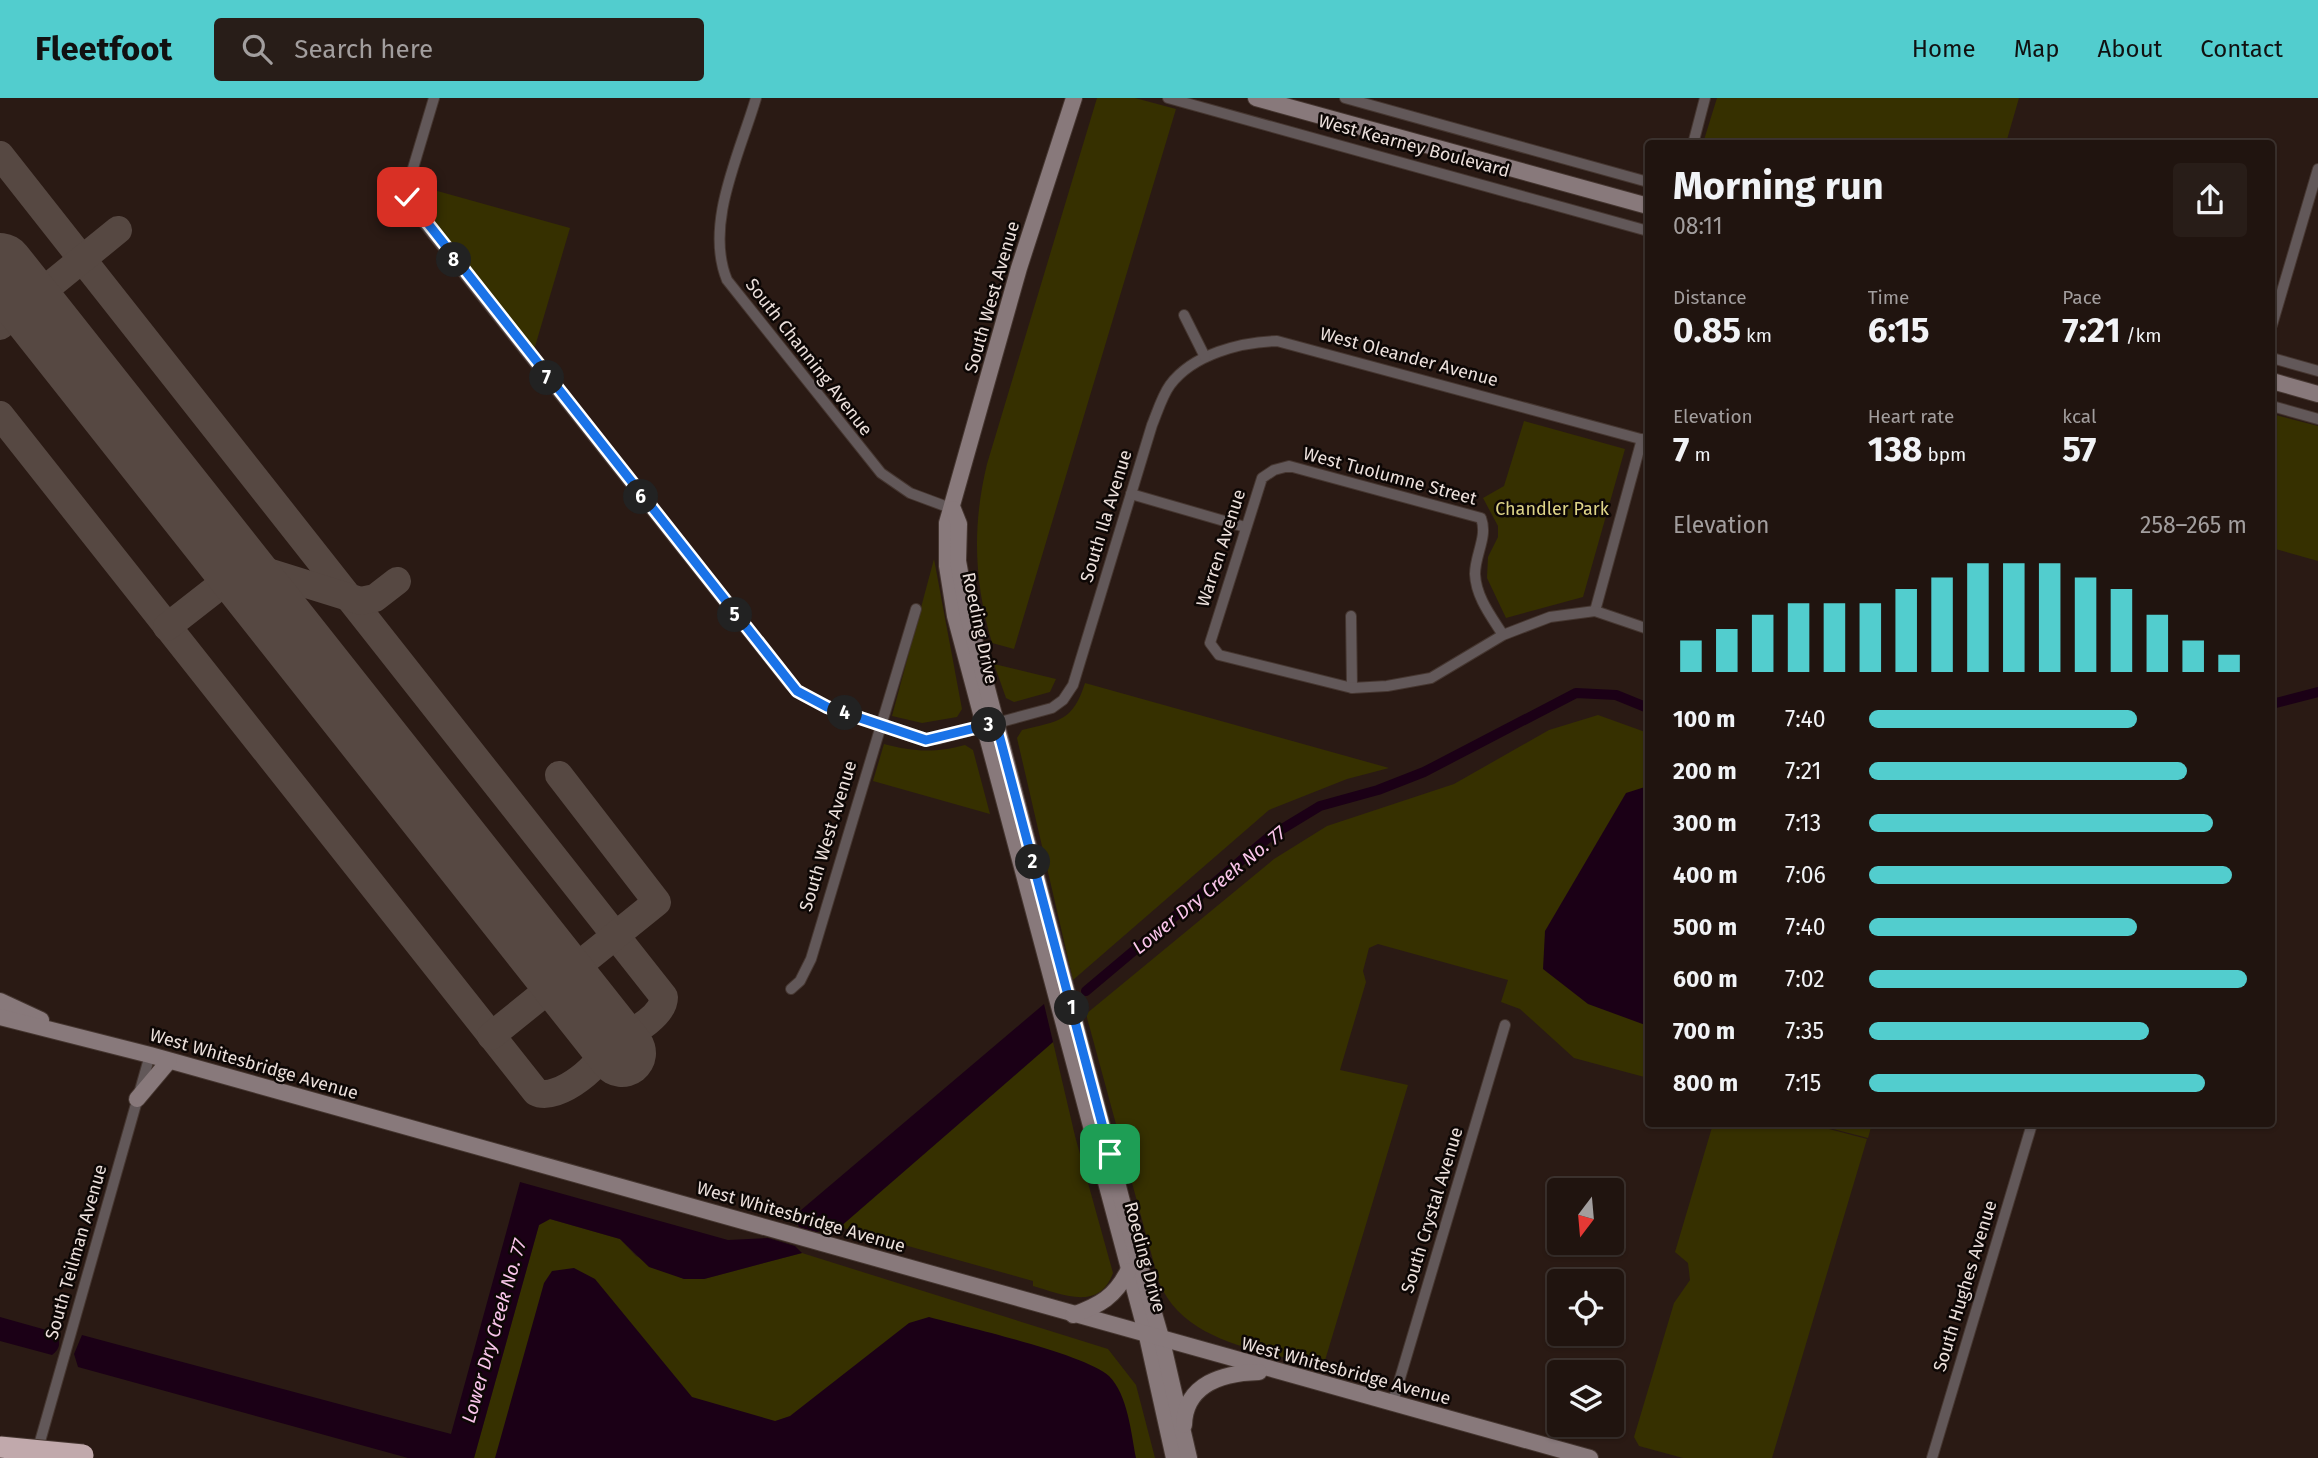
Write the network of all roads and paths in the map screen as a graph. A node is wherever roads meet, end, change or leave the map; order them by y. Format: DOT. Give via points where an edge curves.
graph roads {
  1 [pos="434,98"];
  2 [pos="756,98"];
  3 [pos="1074,98"];
  4 [pos="1168,98"];
  5 [pos="1256,98"];
  6 [pos="1345,98"];
  7 [pos="1705,98"];
  8 [pos="1694,140"];
  9 [pos="2318,169"];
  10 [pos="1645,181"];
  11 [pos="1645,205"];
  12 [pos="1645,230"];
  13 [pos="1184,315"];
  14 [pos="2275,315"];
  15 [pos="1205,357"];
  16 [pos="2275,359"];
  17 [pos="2318,371"];
  18 [pos="2275,382"];
  19 [pos="2318,394"];
  20 [pos="2275,407"];
  21 [pos="2318,419"];
  22 [pos="1645,440"];
  23 [pos="1289,467"];
  24 [pos="1131,494"];
  25 [pos="953,509"];
  26 [pos="1245,527"];
  27 [pos="916,609"];
  28 [pos="1595,611"];
  29 [pos="1351,616"];
  30 [pos="1645,628"];
  31 [pos="1503,635"];
  32 [pos="1352,688"];
  33 [pos="990,724"];
  34 [pos="882,725"];
  35 [pos="791,989"];
  36 [pos="0,1001"];
  37 [pos="0,1017"];
  38 [pos="1505,1026"];
  39 [pos="66,1032"];
  40 [pos="150,1055"];
  41 [pos="169,1061"];
  42 [pos="137,1098"];
  43 [pos="2031,1127"];
  44 [pos="1128,1271"];
  45 [pos="1073,1315"];
  46 [pos="1155,1338"];
  47 [pos="1273,1371"];
  48 [pos="1392,1405"];
  49 [pos="1184,1441"];
  50 [pos="0,1447"];
  51 [pos="83,1455"];
  52 [pos="36,1458"];
  53 [pos="1174,1458"];
  54 [pos="1189,1458"];
  55 [pos="1590,1458"];
  56 [pos="1932,1458"];
  1 -- 34 [label="street" via="407,197 790,685 816,703"];
  2 -- 25 [label="street, South Channing Avenue" via="719,219 717,249 727,279 881,473 910,493"];
  3 -- 25 [label="main road, South West Avenue" via="1019,268"];
  4 -- 12 [label="street, West Kearney Boulevard"];
  5 -- 11 [label="main road, West Kearney Boulevard"];
  6 -- 10 [label="street, West Kearney Boulevard"];
  7 -- 8 [label="street"];
  9 -- 14 [label="street"];
  13 -- 15 [label="street"];
  15 -- 22 [label="street, West Oleander Avenue" via="1254,342 1289,344"];
  15 -- 24 [label="street, South Ila Avenue" via="1170,385"];
  16 -- 17 [label="street"];
  18 -- 19 [label="main road"];
  20 -- 21 [label="street"];
  22 -- 28 [label="street"];
  23 -- 26 [label="street, Warren Avenue" via="1262,478"];
  23 -- 31 [label="street, West Tuolumne Street" via="1481,519 1485,528 1475,573 1478,589"];
  24 -- 26 [label="street"];
  24 -- 33 [label="street, South Ila Avenue" via="1073,685 1063,700 1033,714"];
  25 -- 33 [label="main road, Roeding Drive" via="961,587"];
  26 -- 32 [label="street, Warren Avenue" via="1210,643 1219,655"];
  27 -- 34 [label="street, South West Avenue"];
  28 -- 30 [label="street"];
  28 -- 31 [label="street" via="1550,618"];
  29 -- 32 [label="street"];
  31 -- 32 [label="street" via="1431,678"];
  33 -- 34 [label="street" via="926,740"];
  33 -- 44 [label="main road, Roeding Drive"];
  33 -- 46 [label="main road, Roeding Drive" via="1128,1224"];
  34 -- 35 [label="street, South West Avenue" via="811,959"];
  36 -- 39 [label="main road"];
  37 -- 39 [label="main road, West Whitesbridge Avenue"];
  38 -- 48 [label="street, South Crystal Avenue"];
  39 -- 40 [label="main road, West Whitesbridge Avenue"];
  40 -- 41 [label="main road, West Whitesbridge Avenue"];
  40 -- 42 [label="street, South Teilman Avenue"];
  41 -- 42 [label="main road"];
  41 -- 45 [label="main road, West Whitesbridge Avenue"];
  42 -- 52 [label="street, South Teilman Avenue"];
  43 -- 56 [label="street, South Hughes Avenue"];
  44 -- 45 [label="main road" via="1106,1301"];
  44 -- 46 [label="main road, Roeding Drive"];
  45 -- 46 [label="main road, West Whitesbridge Avenue"];
  46 -- 47 [label="main road, West Whitesbridge Avenue"];
  46 -- 49 [label="main road, Roeding Drive"];
  46 -- 53 [label="main road, Roeding Drive"];
  47 -- 48 [label="main road, West Whitesbridge Avenue"];
  47 -- 49 [label="main road" via="1230,1374 1196,1392 1185,1410"];
  48 -- 55 [label="main road, West Whitesbridge Avenue"];
  49 -- 54 [label="main road, Roeding Drive"];
  50 -- 51 [label="highway, bridge"];
}
